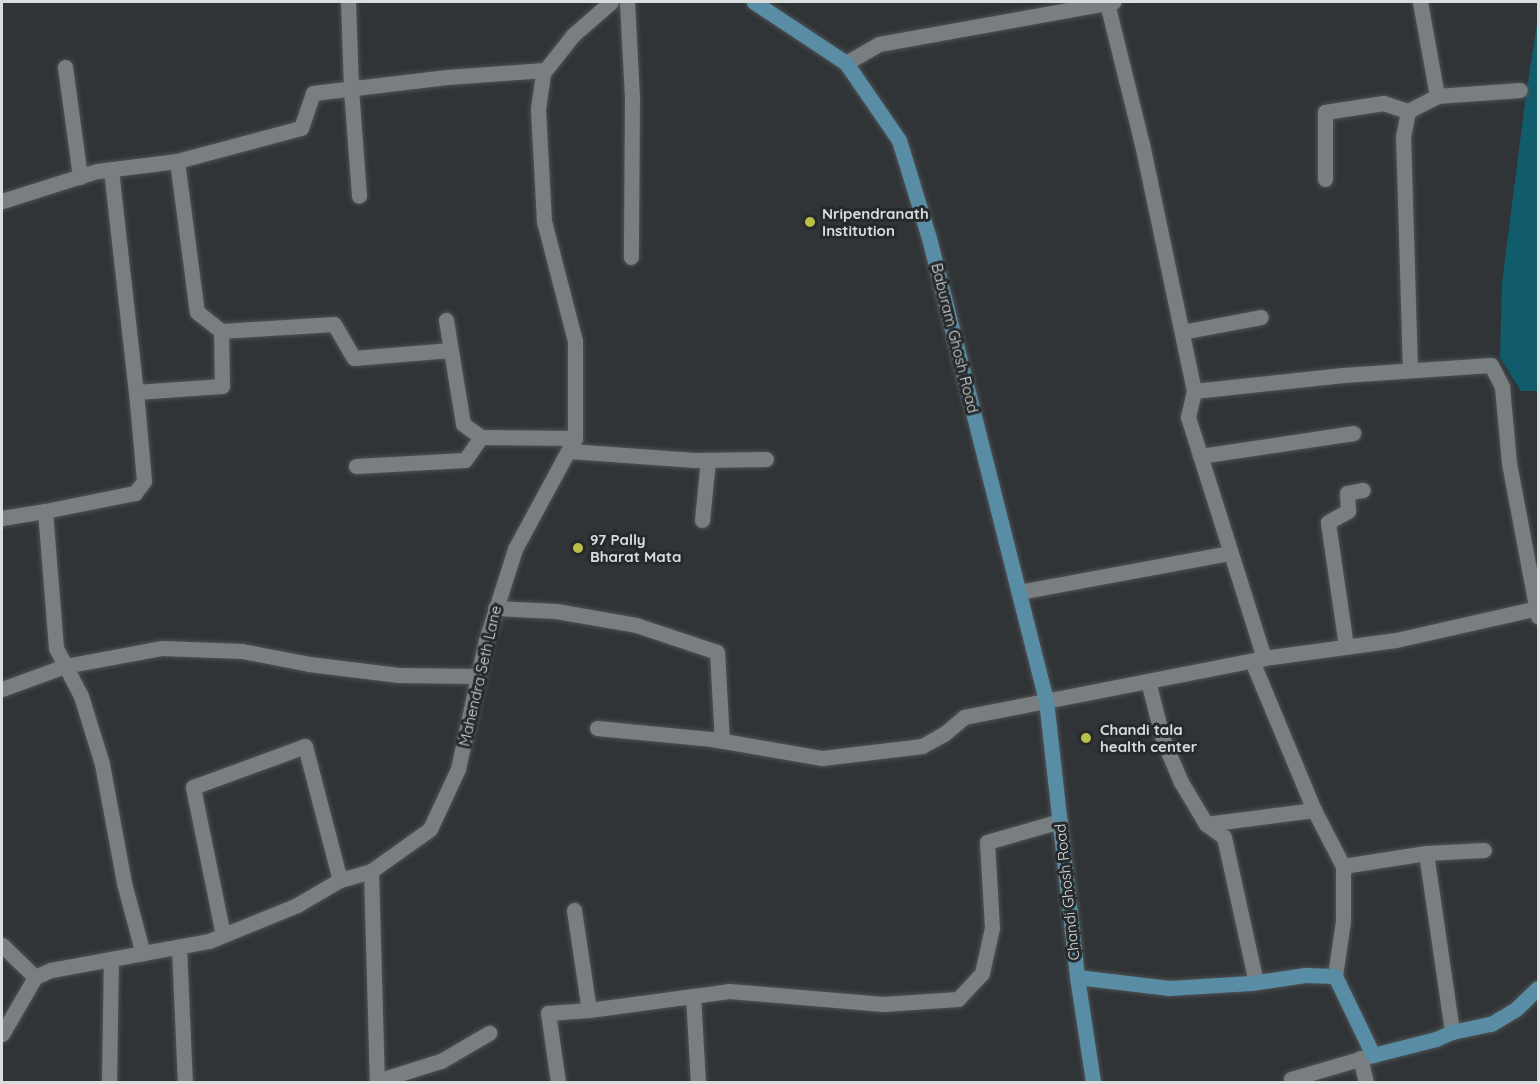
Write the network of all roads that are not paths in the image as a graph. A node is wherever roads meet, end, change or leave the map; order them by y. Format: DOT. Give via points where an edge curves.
graph roads {
  1 [pos="348,2"];
  2 [pos="611,2"];
  3 [pos="627,2"];
  4 [pos="754,2"];
  5 [pos="1104,2"];
  6 [pos="1420,2"];
  7 [pos="846,63"];
  8 [pos="65,67"];
  9 [pos="545,70"];
  10 [pos="351,89"];
  11 [pos="1520,90"];
  12 [pos="1437,96"];
  13 [pos="1408,111"];
  14 [pos="177,161"];
  15 [pos="111,170"];
  16 [pos="80,177"];
  17 [pos="1325,179"];
  18 [pos="359,196"];
  19 [pos="2,201"];
  20 [pos="631,257"];
  21 [pos="1261,317"];
  22 [pos="446,320"];
  23 [pos="221,330"];
  24 [pos="1182,332"];
  25 [pos="451,350"];
  26 [pos="1410,370"];
  27 [pos="1194,391"];
  28 [pos="136,392"];
  29 [pos="1353,433"];
  30 [pos="481,437"];
  31 [pos="572,444"];
  32 [pos="1200,456"];
  33 [pos="766,459"];
  34 [pos="708,460"];
  35 [pos="356,466"];
  36 [pos="1364,490"];
  37 [pos="45,511"];
  38 [pos="2,518"];
  39 [pos="702,520"];
  40 [pos="1229,553"];
  41 [pos="1019,592"];
  42 [pos="495,608"];
  43 [pos="1538,611"];
  44 [pos="1346,646"];
  45 [pos="1258,660"];
  46 [pos="65,666"];
  47 [pos="477,676"];
  48 [pos="1148,681"];
  49 [pos="2,689"];
  50 [pos="1046,700"];
  51 [pos="597,728"];
  52 [pos="722,741"];
  53 [pos="1314,810"];
  54 [pos="1060,821"];
  55 [pos="1206,824"];
  56 [pos="1484,850"];
  57 [pos="1425,853"];
  58 [pos="1342,866"];
  59 [pos="371,871"];
  60 [pos="340,880"];
  61 [pos="574,910"];
  62 [pos="223,935"];
  63 [pos="2,945"];
  64 [pos="179,947"];
  65 [pos="143,954"];
  66 [pos="111,959"];
  67 [pos="34,976"];
  68 [pos="1335,976"];
  69 [pos="1077,977"];
  70 [pos="1256,982"];
  71 [pos="1539,988"];
  72 [pos="693,996"];
  73 [pos="589,1010"];
  74 [pos="1452,1032"];
  75 [pos="489,1033"];
  76 [pos="2,1034"];
  77 [pos="1366,1056"];
  78 [pos="377,1082"];
  79 [pos="109,1083"];
  80 [pos="185,1083"];
  81 [pos="558,1083"];
  82 [pos="698,1083"];
  83 [pos="1093,1083"];
  84 [pos="1292,1083"];
  85 [pos="1366,1083"];
  1 -- 10 [label="street"];
  2 -- 9 [label="street, Mahendra Seth Lane" via="573,34"];
  3 -- 20 [label="street" via="632,99"];
  4 -- 7 [label="street, Baburam Ghosh Road"];
  5 -- 7 [label="street" via="879,44"];
  5 -- 24 [label="street" via="1142,144"];
  6 -- 12 [label="street"];
  7 -- 41 [label="street, Baburam Ghosh Road" via="899,140 929,238"];
  8 -- 16 [label="street"];
  9 -- 10 [label="street"];
  9 -- 31 [label="street, Mahendra Seth Lane" via="538,110 544,221 575,341"];
  10 -- 14 [label="street" via="313,93 301,128"];
  10 -- 18 [label="street"];
  11 -- 12 [label="street"];
  12 -- 13 [label="street"];
  13 -- 17 [label="street" via="1383,103 1325,112"];
  13 -- 26 [label="street" via="1403,137"];
  14 -- 15 [label="street"];
  14 -- 23 [label="street" via="197,312"];
  15 -- 16 [label="street"];
  15 -- 28 [label="street"];
  16 -- 19 [label="street"];
  21 -- 24 [label="street"];
  22 -- 25 [label="street"];
  23 -- 25 [label="street" via="334,324 354,358"];
  23 -- 28 [label="street" via="222,386"];
  24 -- 27 [label="street"];
  25 -- 30 [label="street" via="463,424"];
  26 -- 27 [label="street"];
  26 -- 43 [label="street" via="1491,365 1502,387 1509,463"];
  27 -- 32 [label="street" via="1188,417"];
  28 -- 37 [label="street" via="144,471 140,487 135,493"];
  29 -- 32 [label="street"];
  30 -- 31 [label="street"];
  30 -- 35 [label="street" via="465,460"];
  31 -- 34 [label="street"];
  31 -- 42 [label="street, Mahendra Seth Lane" via="514,549"];
  32 -- 40 [label="street"];
  33 -- 34 [label="street"];
  34 -- 39 [label="street"];
  36 -- 44 [label="street" via="1347,493 1348,511 1328,522"];
  37 -- 38 [label="street"];
  37 -- 46 [label="street" via="56,648"];
  40 -- 41 [label="street"];
  40 -- 45 [label="street"];
  41 -- 50 [label="street, Baburam Ghosh Road"];
  42 -- 47 [label="street, Mahendra Seth Lane"];
  42 -- 52 [label="street" via="556,611 636,625 717,652"];
  43 -- 44 [label="street" via="1396,640"];
  44 -- 45 [label="street"];
  45 -- 48 [label="street"];
  45 -- 53 [label="street"];
  46 -- 47 [label="street" via="162,648 242,651 398,675"];
  46 -- 49 [label="street"];
  46 -- 65 [label="street" via="81,696 102,764 124,883"];
  47 -- 59 [label="street, Mahendra Seth Lane" via="458,770 430,829"];
  48 -- 50 [label="street"];
  48 -- 55 [label="street" via="1163,740 1181,782"];
  50 -- 52 [label="street" via="964,717 922,746 822,758"];
  50 -- 54 [label="street, Chandi Ghosh Road"];
  51 -- 52 [label="street"];
  53 -- 55 [label="street"];
  53 -- 58 [label="street"];
  54 -- 69 [label="street, Chandi Ghosh Road"];
  54 -- 72 [label="street" via="987,842 992,928 982,973 958,999 883,1004 729,991"];
  55 -- 70 [label="street" via="1224,837"];
  56 -- 57 [label="street"];
  57 -- 58 [label="street"];
  57 -- 74 [label="street"];
  58 -- 68 [label="street" via="1343,921"];
  59 -- 60 [label="street, Mahendra Seth Lane"];
  59 -- 78 [label="street"];
  60 -- 62 [label="street, Mahendra Seth Lane" via="297,905"];
  60 -- 62 [label="street" via="305,746 193,787"];
  61 -- 73 [label="street"];
  62 -- 64 [label="street, Mahendra Seth Lane"];
  63 -- 67 [label="street"];
  64 -- 65 [label="street, Mahendra Seth Lane"];
  64 -- 80 [label="street"];
  65 -- 66 [label="street, Mahendra Seth Lane"];
  66 -- 67 [label="street, Mahendra Seth Lane"];
  66 -- 79 [label="street"];
  67 -- 76 [label="street"];
  68 -- 70 [label="street" via="1305,975"];
  68 -- 77 [label="street"];
  69 -- 70 [label="street" via="1169,988"];
  69 -- 83 [label="street, Chandi Ghosh Road"];
  71 -- 74 [label="street" via="1491,1024"];
  72 -- 73 [label="street"];
  72 -- 82 [label="street"];
  73 -- 81 [label="street" via="548,1013"];
  74 -- 77 [label="street"];
  75 -- 78 [label="street" via="441,1061"];
  77 -- 84 [label="street" via="1291,1079"];
  77 -- 85 [label="street"];
}
